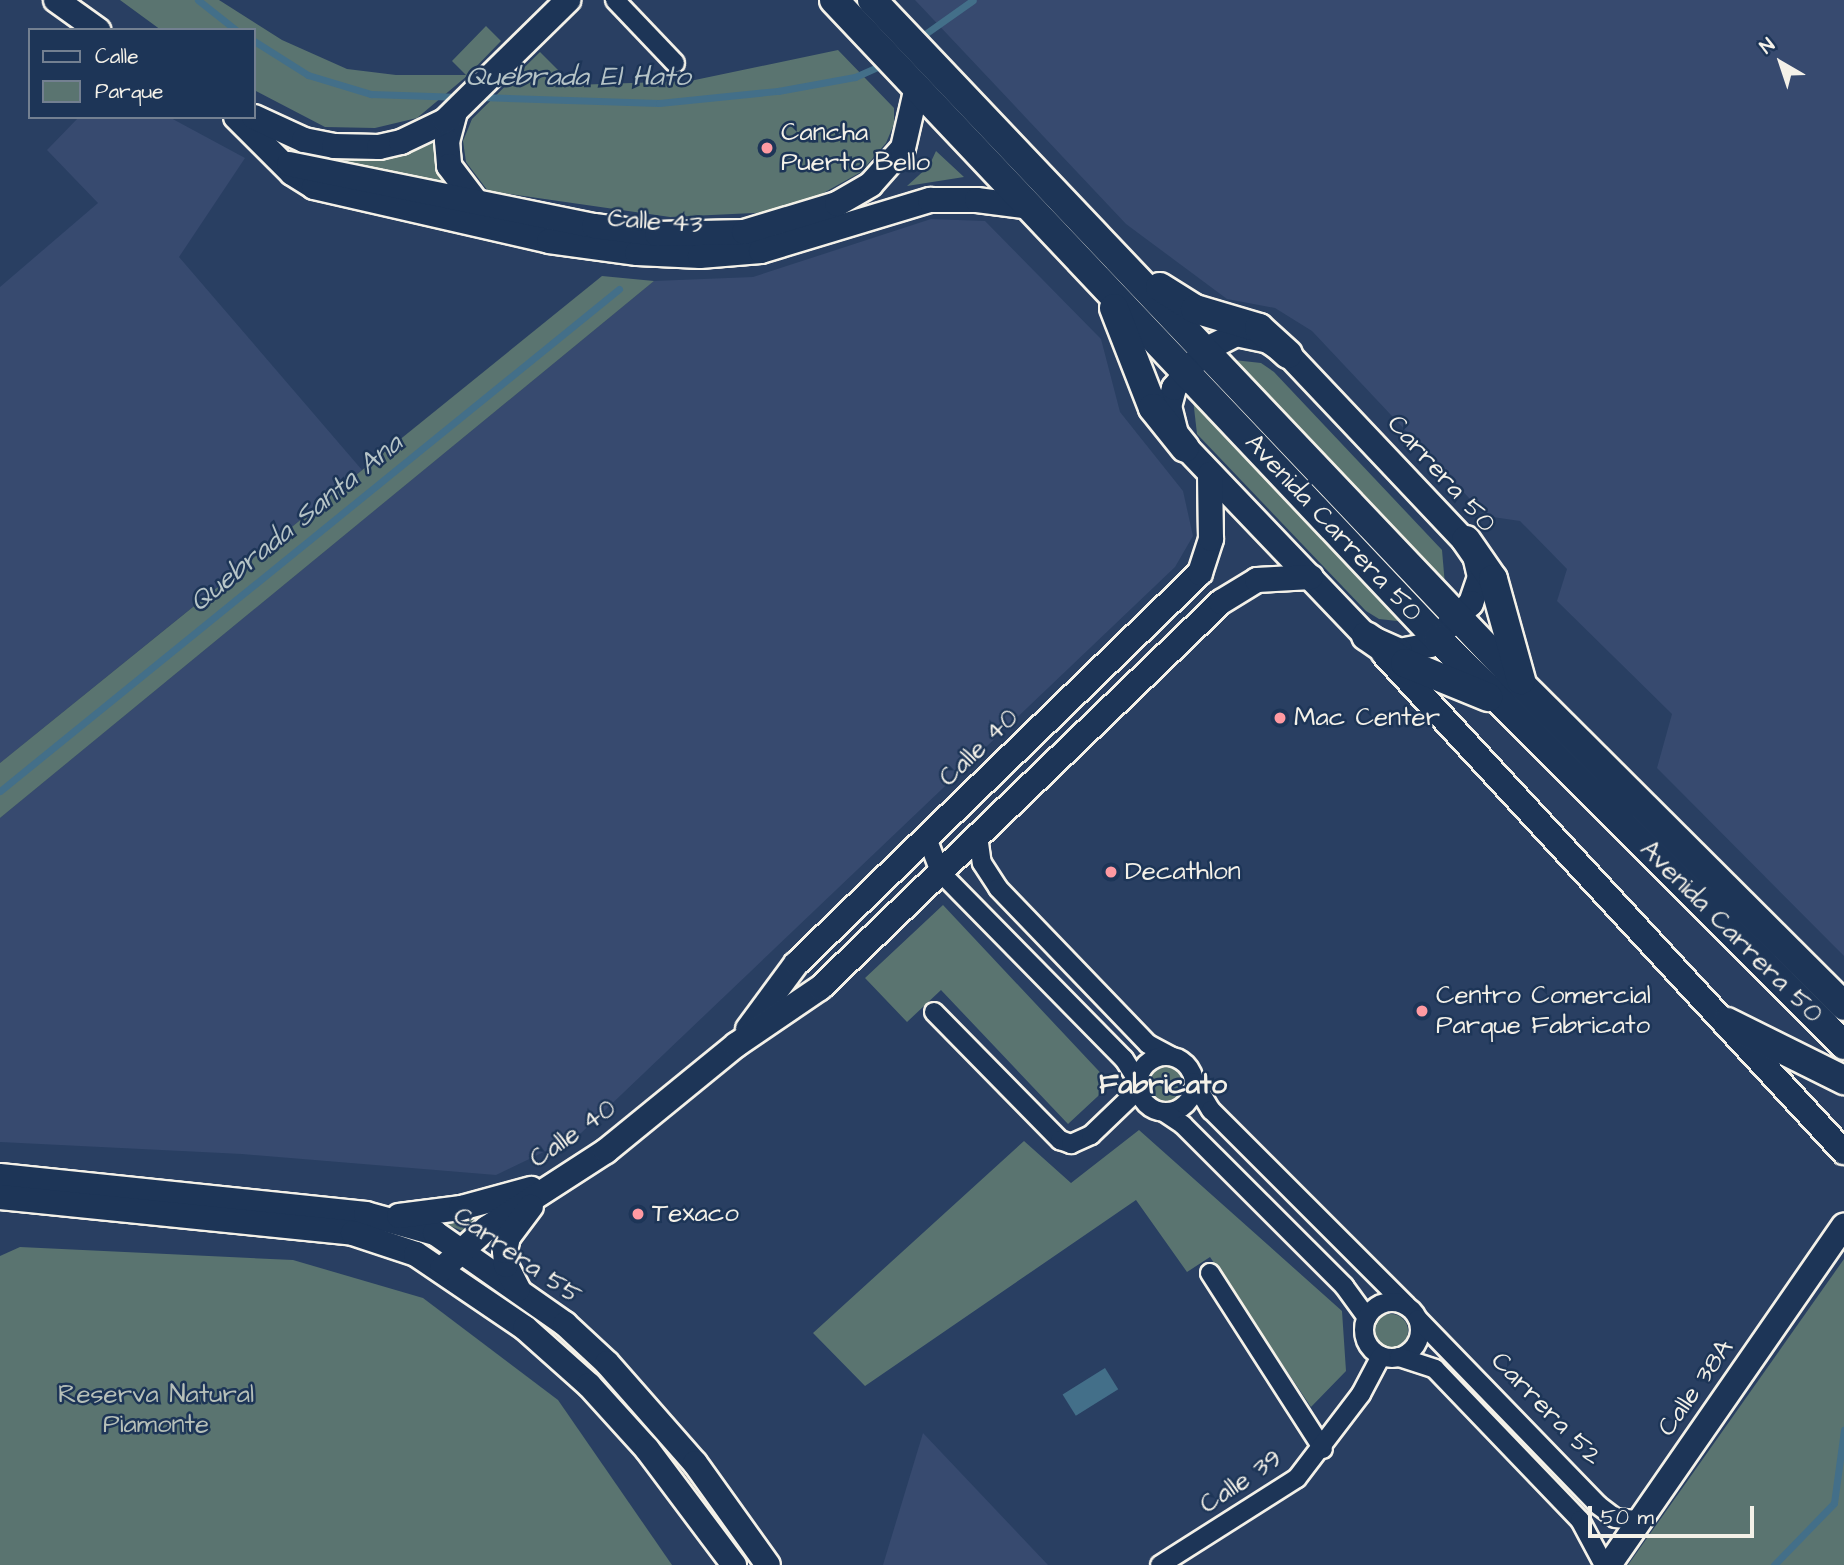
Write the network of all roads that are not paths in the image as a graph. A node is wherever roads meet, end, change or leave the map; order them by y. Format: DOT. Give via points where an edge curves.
graph roads {
  1 [pos="56,0"];
  2 [pos="568,0"];
  3 [pos="615,0"];
  4 [pos="834,0"];
  5 [pos="879,7"];
  6 [pos="95,28"];
  7 [pos="675,63"];
  8 [pos="913,83"];
  9 [pos="455,112"];
  10 [pos="256,118"];
  11 [pos="238,119"];
  12 [pos="281,163"];
  13 [pos="478,204"];
  14 [pos="1030,207"];
  15 [pos="1108,247"];
  16 [pos="1088,268"];
  17 [pos="1205,350"];
  18 [pos="1288,354"];
  19 [pos="1184,370"];
  20 [pos="1185,448"];
  21 [pos="1210,474"];
  22 [pos="1466,540"];
  23 [pos="1311,577"];
  24 [pos="1459,618"];
  25 [pos="1366,636"];
  26 [pos="1438,639"];
  27 [pos="1513,695"];
  28 [pos="978,836"];
  29 [pos="927,838"];
  30 [pos="940,872"];
  31 [pos="1844,1006"];
  32 [pos="934,1012"];
  33 [pos="1727,1022"];
  34 [pos="736,1045"];
  35 [pos="1844,1045"];
  36 [pos="1171,1056"];
  37 [pos="1844,1080"];
  38 [pos="1194,1083"];
  39 [pos="1138,1085"];
  40 [pos="1164,1112"];
  41 [pos="1844,1152"];
  42 [pos="0,1176"];
  43 [pos="558,1181"];
  44 [pos="0,1197"];
  45 [pos="387,1217"];
  46 [pos="1838,1236"];
  47 [pos="463,1249"];
  48 [pos="442,1269"];
  49 [pos="1210,1273"];
  50 [pos="519,1290"];
  51 [pos="1406,1305"];
  52 [pos="1367,1318"];
  53 [pos="1419,1319"];
  54 [pos="1390,1357"];
  55 [pos="1323,1449"];
  56 [pos="1640,1520"];
  57 [pos="734,1565"];
  58 [pos="768,1565"];
  59 [pos="1160,1565"];
  60 [pos="1607,1565"];
  1 -- 6 [label="main road"];
  2 -- 9 [label="main road"];
  3 -- 7 [label="street"];
  4 -- 8 [label="main road, Avenida Carrera 50"];
  5 -- 15 [label="main road, Avenida Carrera 50"];
  8 -- 13 [label="main road, Calle 43" via="903,148 881,175 837,204 777,224 716,235 657,234"];
  8 -- 14 [label="main road, Avenida Carrera 50"];
  9 -- 10 [label="main road" via="401,142 356,148 304,139"];
  9 -- 13 [label="main road" via="447,141 449,166"];
  11 -- 12 [label="main road, Calle 43"];
  12 -- 13 [label="main road, Calle 43"];
  12 -- 14 [label="main road, Calle 43" via="305,183 325,190 549,241 667,256 761,251 930,200"];
  14 -- 16 [label="main road, Avenida Carrera 50"];
  15 -- 17 [label="main road, Avenida Carrera 50"];
  15 -- 18 [label="main road" via="1184,304 1259,328"];
  16 -- 19 [label="main road, Avenida Carrera 50"];
  16 -- 20 [label="main road" via="1128,333 1153,408"];
  17 -- 18 [label="main road, Carrera 50" via="1236,334 1268,341"];
  17 -- 19 [label="main road, Carrera 50"];
  17 -- 24 [label="main road, Avenida Carrera 50"];
  18 -- 22 [label="main road, Carrera 50"];
  19 -- 20 [label="main road, Carrera 50" via="1169,407 1171,428"];
  19 -- 26 [label="main road, Avenida Carrera 50"];
  20 -- 21 [label="main road, Carrera 50"];
  21 -- 23 [label="main road, Carrera 50"];
  21 -- 29 [label="main road, Calle 40" via="1211,538 1200,573"];
  22 -- 24 [label="main road, Carrera 50" via="1479,561 1480,578 1471,603"];
  22 -- 27 [label="main road" via="1493,579"];
  23 -- 25 [label="main road, Carrera 50"];
  23 -- 28 [label="main road, Calle 40" via="1257,580 1221,602"];
  24 -- 26 [label="main road, Carrera 50"];
  24 -- 27 [label="main road, Avenida Carrera 50"];
  25 -- 26 [label="main road, Carrera 50" via="1400,651 1416,650"];
  25 -- 27 [label="main road" via="1405,663"];
  25 -- 33 [label="main road"];
  26 -- 27 [label="main road, Avenida Carrera 50"];
  27 -- 31 [label="main road, Avenida Carrera 50"];
  27 -- 35 [label="main road, Avenida Carrera 50"];
  28 -- 30 [label="main road, Calle 40"];
  28 -- 36 [label="street" via="982,863 998,888 1148,1044"];
  29 -- 30 [label="street"];
  29 -- 34 [label="main road, Calle 40" via="796,964"];
  30 -- 34 [label="main road, Calle 40" via="820,988"];
  30 -- 39 [label="street" via="1124,1059"];
  32 -- 39 [label="street" via="1060,1140 1071,1144 1091,1135"];
  33 -- 37 [label="main road"];
  33 -- 41 [label="main road"];
  34 -- 43 [label="main road, Calle 40" via="627,1135"];
  36 -- 38 [label="street" via="1187,1065"];
  36 -- 39 [label="street" via="1146,1065"];
  38 -- 40 [label="street" via="1189,1100"];
  38 -- 51 [label="street" via="1210,1110"];
  39 -- 40 [label="street" via="1147,1105"];
  40 -- 52 [label="street" via="1183,1125 1344,1286"];
  42 -- 45 [label="main road, Carrera 55"];
  43 -- 45 [label="main road" via="461,1208"];
  43 -- 47 [label="main road, Calle 40"];
  43 -- 50 [label="main road" via="508,1237 506,1265"];
  44 -- 48 [label="main road, Carrera 55" via="353,1233 396,1244"];
  45 -- 47 [label="main road, Carrera 55" via="435,1233"];
  46 -- 56 [label="main road, Calle 38A"];
  47 -- 48 [label="main road, Calle 40"];
  47 -- 50 [label="main road, Carrera 55"];
  48 -- 57 [label="main road, Carrera 55" via="535,1337 615,1411"];
  49 -- 55 [label="street"];
  50 -- 58 [label="main road, Carrera 55" via="583,1340 630,1387 719,1494"];
  51 -- 52 [label="street" via="1388,1302"];
  51 -- 53 [label="street"];
  52 -- 54 [label="street" via="1368,1345"];
  53 -- 54 [label="street" via="1415,1346"];
  53 -- 56 [label="street, Carrera 52" via="1598,1505 1615,1518"];
  54 -- 55 [label="street, Calle 39"];
  54 -- 60 [label="street, Carrera 52" via="1435,1369 1580,1520"];
  55 -- 59 [label="street, Calle 39" via="1276,1495"];
  56 -- 60 [label="main road, Calle 38A"];
}
